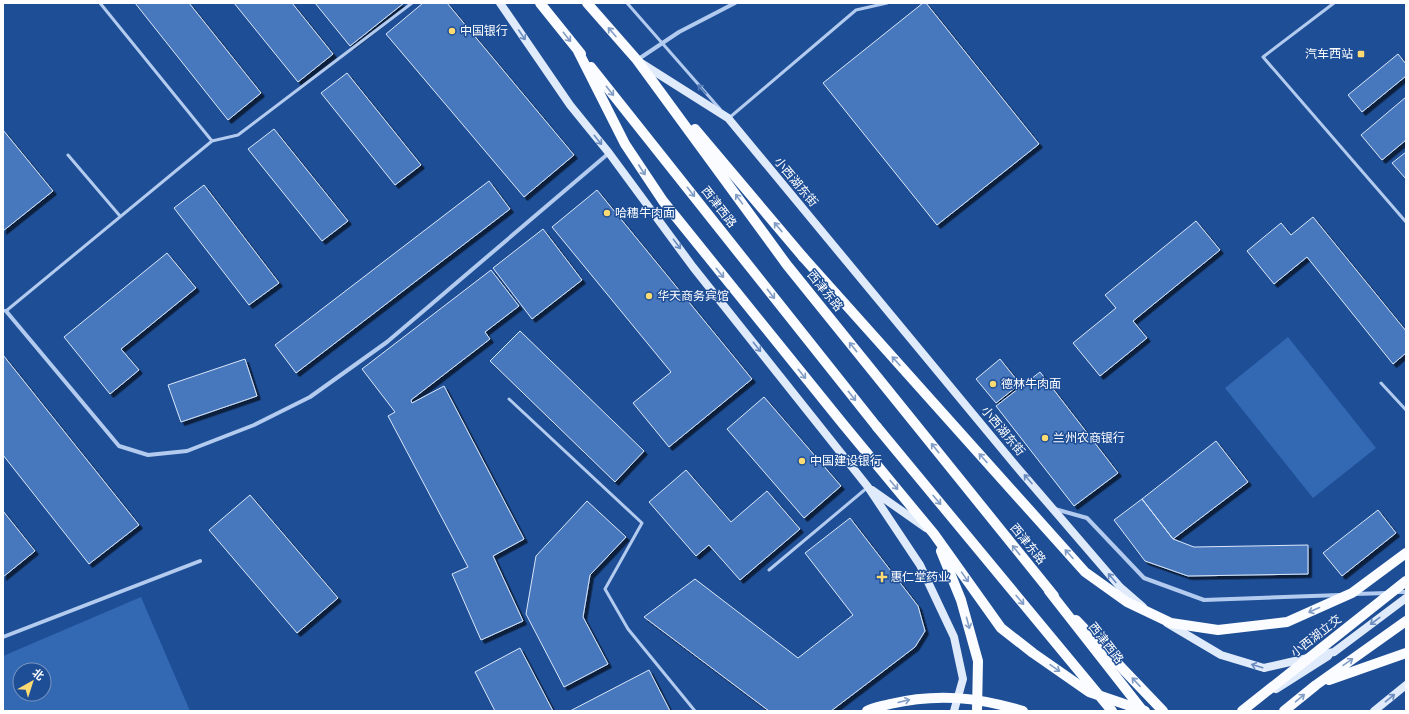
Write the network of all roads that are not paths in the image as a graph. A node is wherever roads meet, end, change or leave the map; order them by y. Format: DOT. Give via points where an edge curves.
graph roads {
  1 [pos="100,3"];
  2 [pos="412,3"];
  3 [pos="500,3"];
  4 [pos="540,3"];
  5 [pos="586,3"];
  6 [pos="626,3"];
  7 [pos="735,3"];
  8 [pos="887,3"];
  9 [pos="1334,3"];
  10 [pos="661,44"];
  11 [pos="577,49"];
  12 [pos="637,60"];
  13 [pos="728,118"];
  14 [pos="212,141"];
  15 [pos="609,154"];
  16 [pos="68,155"];
  17 [pos="120,216"];
  18 [pos="1406,222"];
  19 [pos="5,310"];
  20 [pos="1381,383"];
  21 [pos="510,399"];
  22 [pos="1406,410"];
  23 [pos="868,488"];
  24 [pos="1052,508"];
  25 [pos="934,534"];
  26 [pos="1406,554"];
  27 [pos="200,562"];
  28 [pos="769,570"];
  29 [pos="1406,581"];
  30 [pos="1049,591"];
  31 [pos="1406,592"];
  32 [pos="1406,598"];
  33 [pos="1406,621"];
  34 [pos="3,637"];
  35 [pos="1334,652"];
  36 [pos="1406,653"];
  37 [pos="1316,684"];
  38 [pos="1406,685"];
  39 [pos="695,711"];
  40 [pos="867,711"];
  41 [pos="954,711"];
  42 [pos="977,711"];
  43 [pos="1023,711"];
  44 [pos="1112,711"];
  45 [pos="1144,711"];
  46 [pos="1163,711"];
  47 [pos="1242,711"];
  48 [pos="1284,711"];
  49 [pos="1374,711"];
  1 -- 14 [label="lane"];
  2 -- 14 [label="lane" via="238,135"];
  3 -- 15 [label="street, one-way" via="570,105"];
  4 -- 11 [label="main road, 西津西路, one-way"];
  12 -- 5 [label="main road, 西津东路, one-way"];
  6 -- 10 [label="lane"];
  7 -- 10 [label="street"];
  8 -- 13 [label="lane" via="856,10"];
  9 -- 18 [label="lane" via="1263,57"];
  10 -- 12 [label="street"];
  13 -- 10 [label="lane, one-way"];
  11 -- 25 [label="main road, one-way" via="625,144 663,202"];
  11 -- 44 [label="main road, 西津西路, one-way, bridge" via="876,427"];
  12 -- 13 [label="street, 小西湖东街"];
  26 -- 12 [label="main road, one-way, bridge" via="1352,593 1287,622 1218,630 1171,623 1127,602 1085,572 803,257"];
  30 -- 12 [label="main road, 西津东路, one-way" via="787,265"];
  24 -- 13 [label="street, 小西湖东街, one-way"];
  14 -- 17 [label="lane"];
  15 -- 19 [label="street" via="387,342 310,397 254,425 187,451 148,455 119,446"];
  15 -- 23 [label="street, one-way" via="693,266"];
  16 -- 17 [label="lane"];
  17 -- 19 [label="lane"];
  20 -- 22 [label="lane"];
  21 -- 39 [label="lane" via="642,523 605,589 628,629"];
  23 -- 25 [label="street"];
  23 -- 28 [label="lane"];
  23 -- 41 [label="street" via="920,565 954,637 964,679"];
  24 -- 31 [label="street" via="1088,518 1144,578 1204,600"];
  35 -- 24 [label="street, 小西湖东街, one-way" via="1264,668 1221,655 1154,615 1120,587"];
  25 -- 42 [label="main road, one-way" via="962,600 978,661"];
  25 -- 45 [label="main road, one-way" via="1001,628 1089,692"];
  27 -- 34 [label="street"];
  29 -- 47 [label="main road, 小西湖立交, bridge"];
  30 -- 45 [label="main road, 西津西路, bridge"];
  46 -- 30 [label="main road, one-way, bridge"];
  32 -- 35 [label="street, 小西湖东街, one-way"];
  37 -- 33 [label="main road, one-way"];
  35 -- 47 [label="street"];
  36 -- 37 [label="main road"];
  48 -- 37 [label="main road, one-way"];
  49 -- 38 [label="street, one-way"];
  40 -- 43 [label="main road, one-way, bridge" via="911,699 961,698 1000,704"];
}
